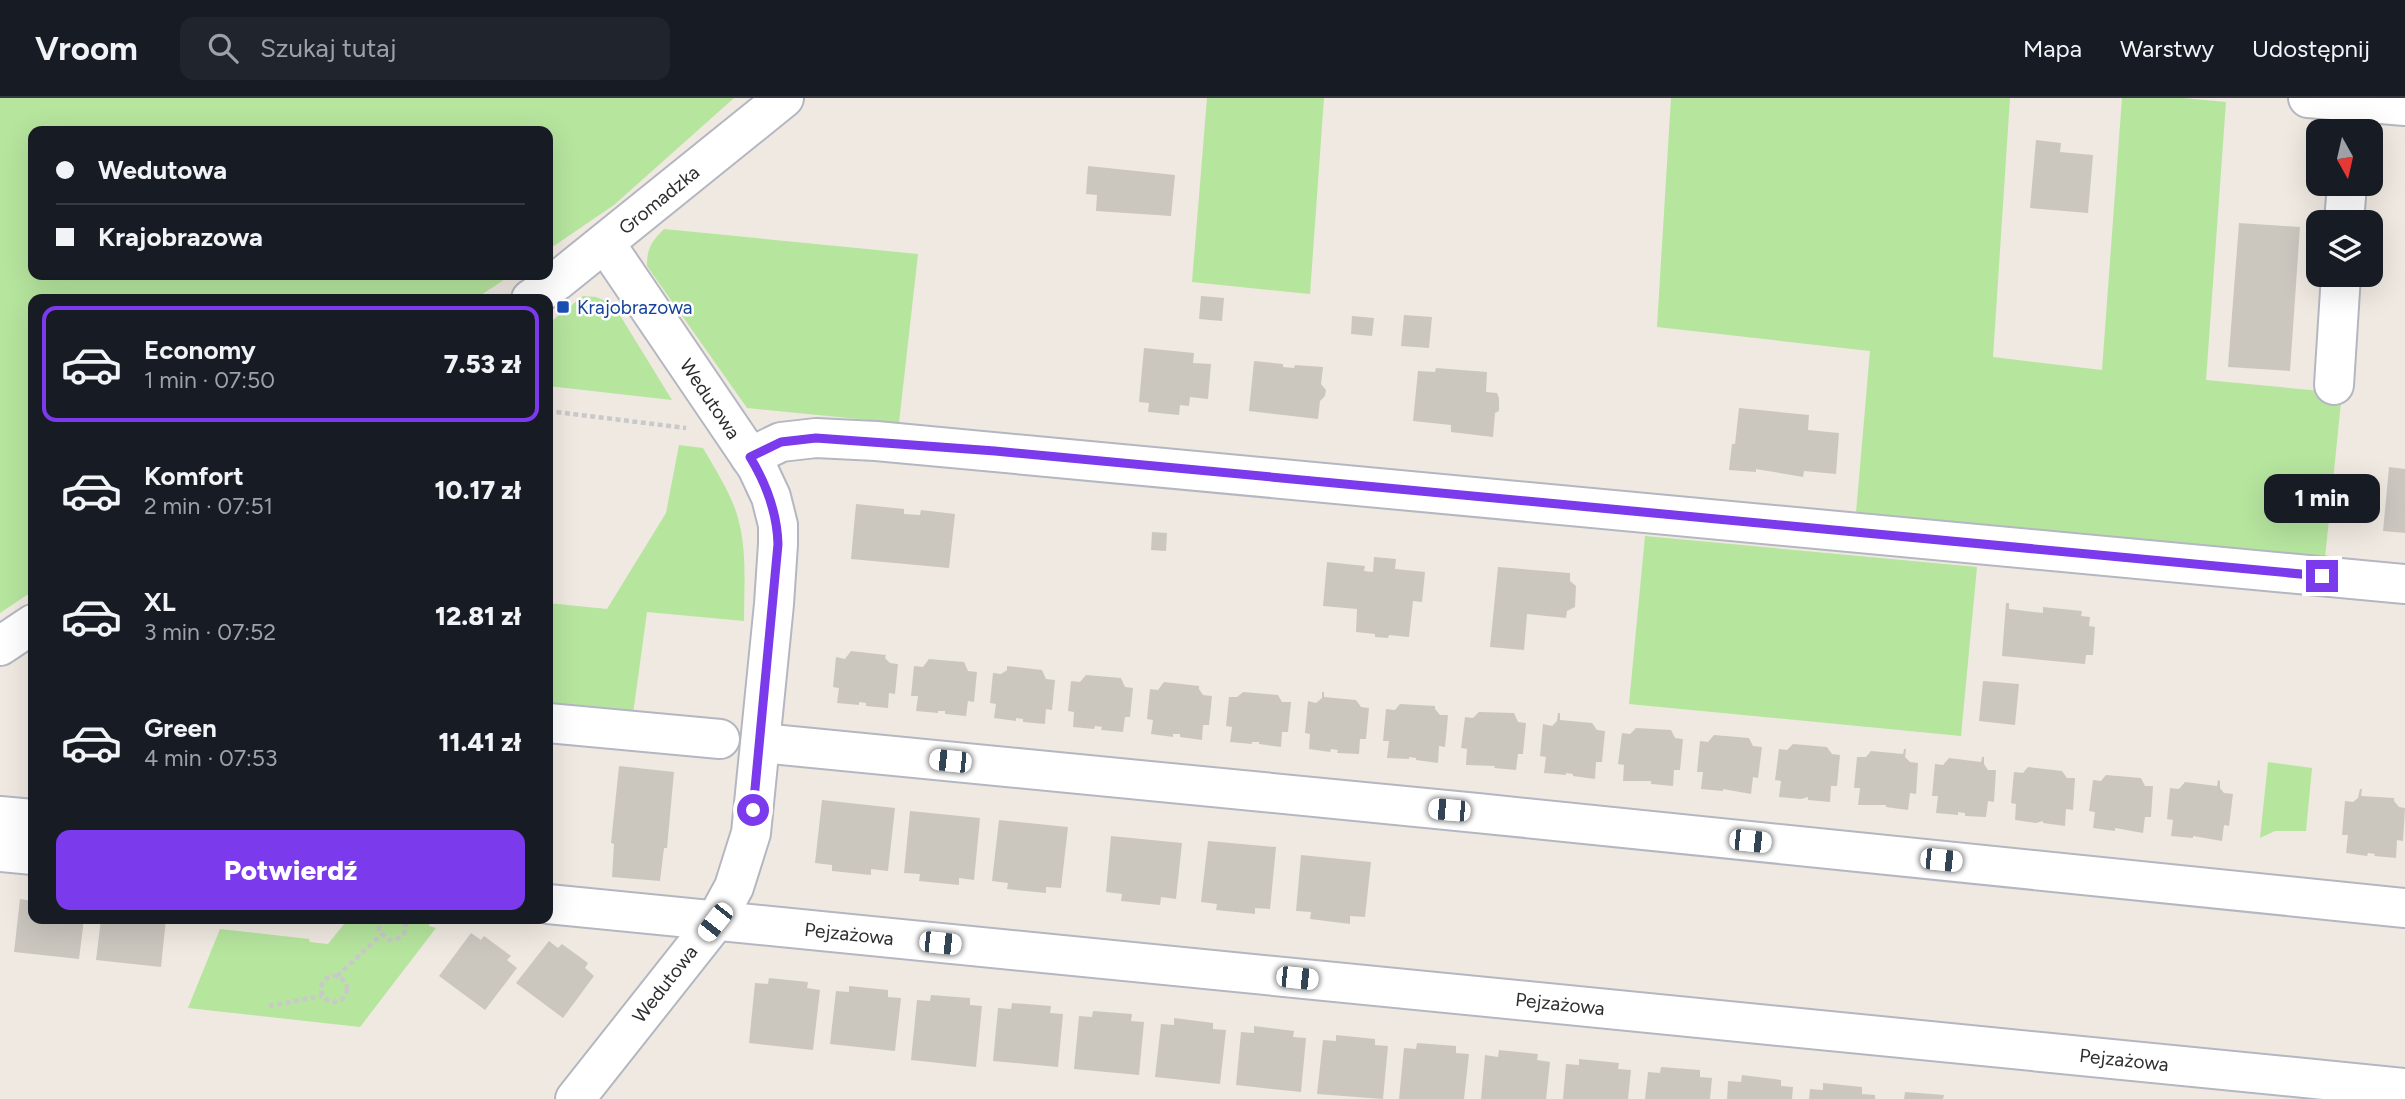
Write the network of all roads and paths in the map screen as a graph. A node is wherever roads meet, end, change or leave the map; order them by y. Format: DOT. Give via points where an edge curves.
graph roads {
  1 [pos="784,98"];
  2 [pos="2308,98"];
  3 [pos="2405,106"];
  4 [pos="2351,117"];
  5 [pos="604,243"];
  6 [pos="2340,287"];
  7 [pos="538,294"];
  8 [pos="2334,385"];
  9 [pos="553,412"];
  10 [pos="728,425"];
  11 [pos="750,457"];
  12 [pos="2405,584"];
  13 [pos="553,723"];
  14 [pos="720,739"];
  15 [pos="761,743"];
  16 [pos="0,816"];
  17 [pos="28,819"];
  18 [pos="0,852"];
  19 [pos="28,855"];
  20 [pos="553,905"];
  21 [pos="2405,908"];
  22 [pos="715,922"];
  23 [pos="379,924"];
  24 [pos="405,924"];
  25 [pos="381,935"];
  26 [pos="337,976"];
  27 [pos="322,996"];
  28 [pos="269,1006"];
  29 [pos="2258,1086"];
  30 [pos="2405,1088"];
  31 [pos="575,1099"];
  1 -- 5 [label="street, Gromadzka"];
  2 -- 4 [label="street"];
  3 -- 4 [label="street"];
  5 -- 7 [label="street, Gromadzka"];
  5 -- 10 [label="street, Wedutowa"];
  6 -- 8 [label="street"];
  9 -- 10 [label="path" via="716,432"];
  10 -- 11 [label="street, Wedutowa"];
  11 -- 12 [label="street" via="781,442 804,439 876,441"];
  11 -- 15 [label="street, Wedutowa" via="771,497 778,525"];
  13 -- 14 [label="street"];
  15 -- 21 [label="street"];
  15 -- 22 [label="street, Wedutowa" via="751,833 734,887"];
  16 -- 17 [label="street"];
  18 -- 19 [label="street"];
  20 -- 22 [label="street, Pejzażowa"];
  22 -- 29 [label="street, Pejzażowa"];
  22 -- 31 [label="street, Wedutowa"];
  23 -- 25 [label="path"];
  24 -- 25 [label="path" via="404,935 396,940"];
  25 -- 26 [label="path"];
  26 -- 27 [label="path" via="327,977 321,985"];
  26 -- 27 [label="path" via="345,982 347,993 330,1003"];
  27 -- 28 [label="path"];
  29 -- 30 [label="street, Pejzażowa"];
}
